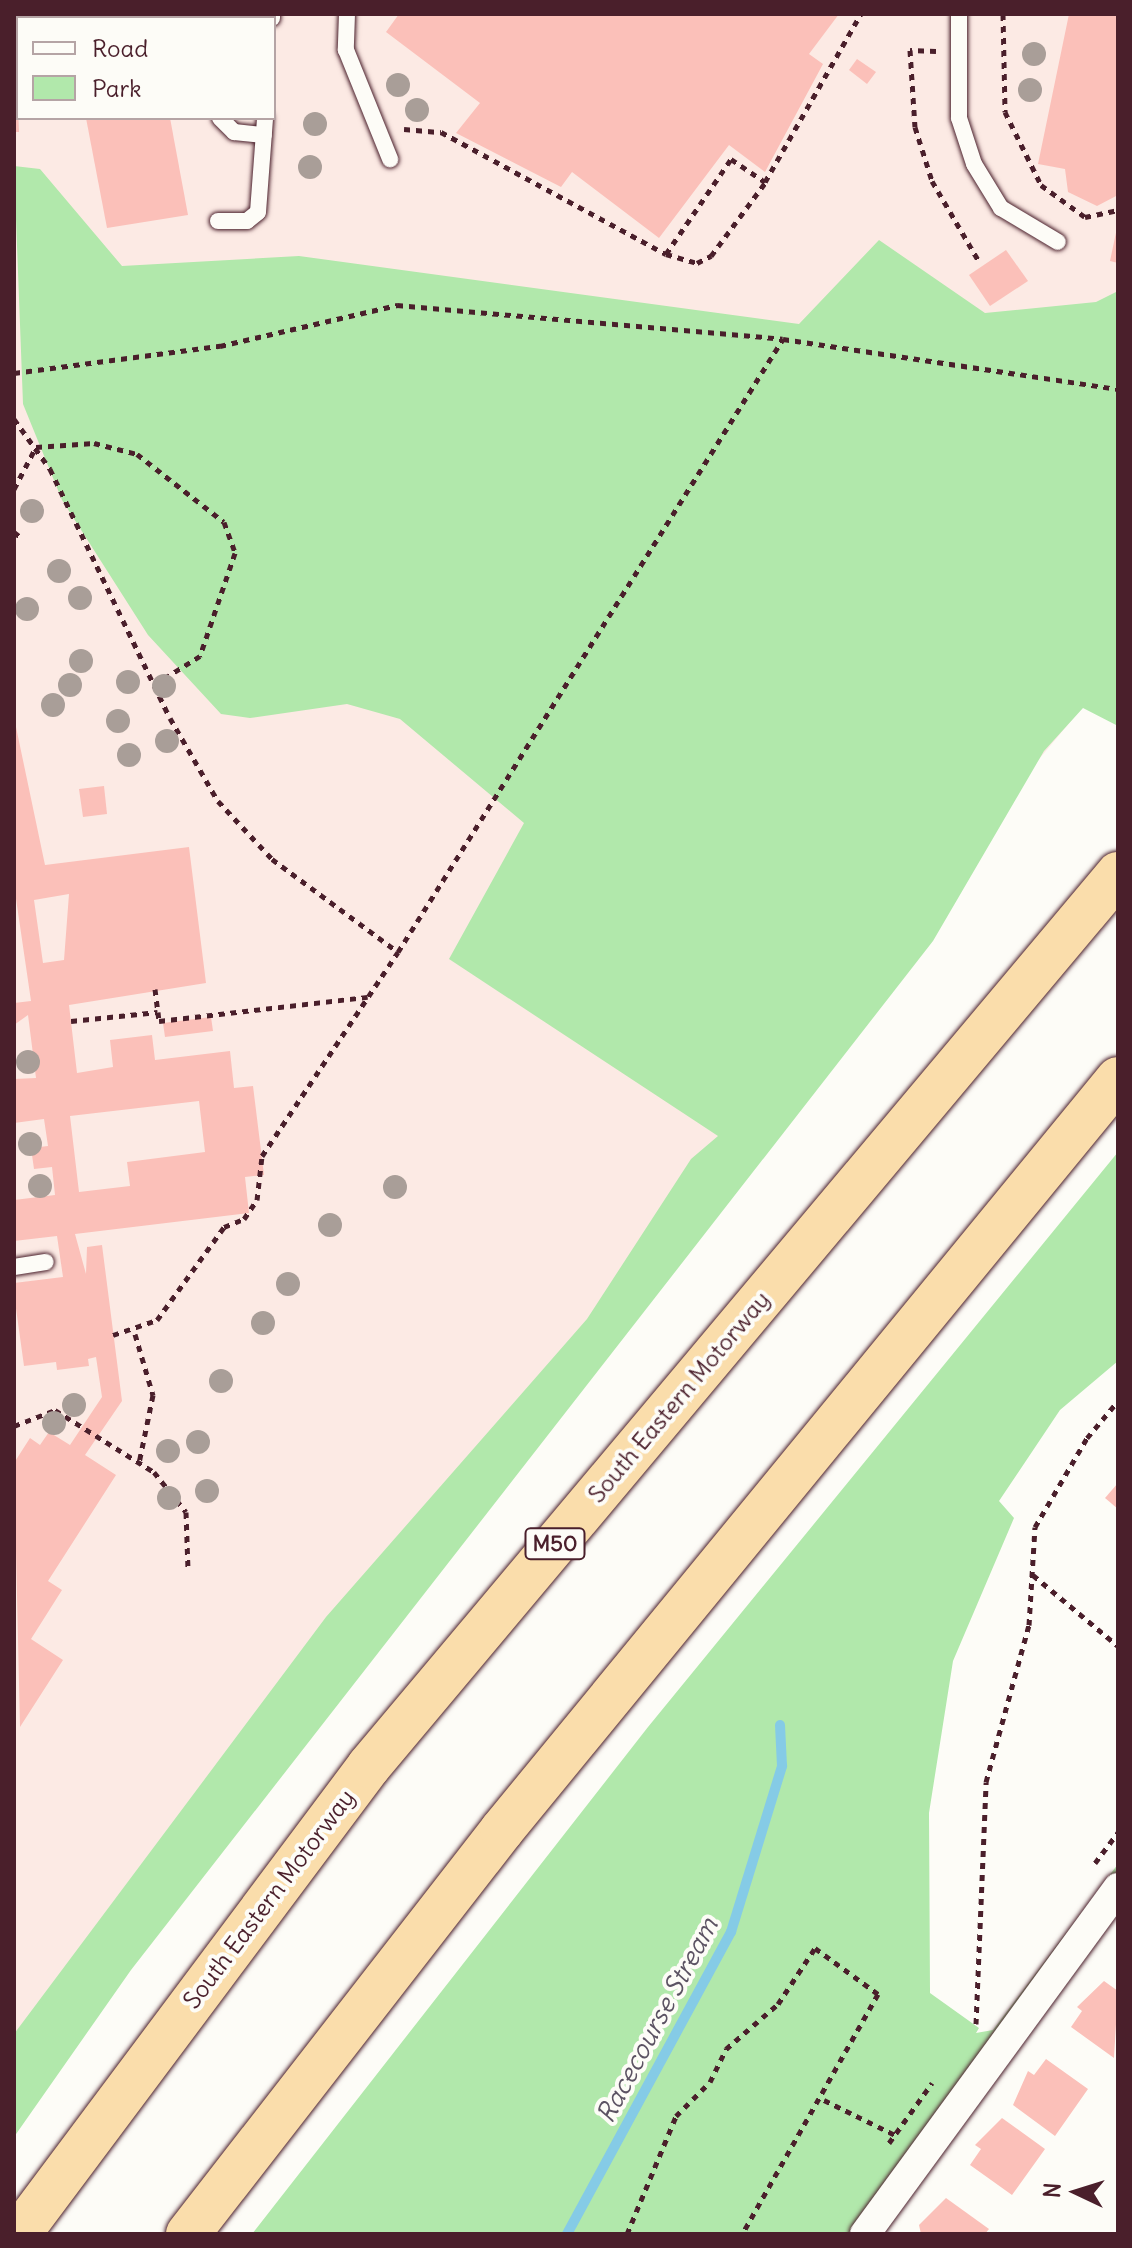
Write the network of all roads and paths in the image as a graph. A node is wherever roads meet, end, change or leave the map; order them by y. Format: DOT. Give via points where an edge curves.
graph roads {
  1 [pos="347,14"];
  2 [pos="861,14"];
  3 [pos="959,14"];
  4 [pos="1003,14"];
  5 [pos="945,51"];
  6 [pos="222,120"];
  7 [pos="264,126"];
  8 [pos="379,132"];
  9 [pos="390,159"];
  10 [pos="765,182"];
  11 [pos="1118,210"];
  12 [pos="218,221"];
  13 [pos="1058,242"];
  14 [pos="666,254"];
  15 [pos="980,263"];
  16 [pos="783,339"];
  17 [pos="14,373"];
  18 [pos="1118,389"];
  19 [pos="14,419"];
  20 [pos="36,447"];
  21 [pos="14,489"];
  22 [pos="14,532"];
  23 [pos="23,539"];
  24 [pos="155,684"];
  25 [pos="1118,874"];
  26 [pos="398,952"];
  27 [pos="155,989"];
  28 [pos="369,996"];
  29 [pos="158,1012"];
  30 [pos="71,1021"];
  31 [pos="1118,1079"];
  32 [pos="46,1262"];
  33 [pos="14,1267"];
  34 [pos="135,1334"];
  35 [pos="113,1335"];
  36 [pos="1118,1401"];
  37 [pos="14,1426"];
  38 [pos="139,1463"];
  39 [pos="188,1568"];
  40 [pos="1032,1575"];
  41 [pos="1118,1646"];
  42 [pos="1118,1888"];
  43 [pos="976,2024"];
  44 [pos="824,2100"];
  45 [pos="926,2151"];
  46 [pos="19,2234"];
  47 [pos="188,2234"];
  48 [pos="627,2234"];
  49 [pos="742,2234"];
  50 [pos="865,2234"];
  1 -- 8 [label="lane" via="346,50"];
  2 -- 10 [label="path"];
  3 -- 13 [label="lane" via="958,107 974,164 1001,208"];
  4 -- 11 [label="path" via="1005,112 1041,185 1085,217"];
  5 -- 15 [label="path" via="910,50 915,127 932,181"];
  6 -- 7 [label="lane" via="234,132"];
  7 -- 12 [label="lane" via="258,212 247,221"];
  8 -- 9 [label="lane"];
  8 -- 14 [label="path" via="441,132"];
  10 -- 14 [label="path" via="711,256 697,263"];
  10 -- 14 [label="path" via="731,159"];
  16 -- 17 [label="path" via="397,305 220,346"];
  16 -- 18 [label="path"];
  16 -- 26 [label="path"];
  19 -- 20 [label="path"];
  20 -- 21 [label="path"];
  20 -- 24 [label="path"];
  20 -- 24 [label="path" via="65,440 137,454 233,537 230,581 200,656"];
  22 -- 23 [label="path"];
  24 -- 26 [label="path" via="218,801 253,841"];
  25 -- 46 [label="highway, South Eastern Motorway / M50" via="369,1766"];
  26 -- 28 [label="path"];
  27 -- 29 [label="path"];
  28 -- 29 [label="path" via="159,1021"];
  28 -- 34 [label="path" via="262,1156 257,1200 244,1219 224,1227 157,1320"];
  29 -- 30 [label="path"];
  31 -- 47 [label="highway" via="502,1830"];
  32 -- 33 [label="lane"];
  34 -- 35 [label="path"];
  34 -- 38 [label="path" via="153,1395"];
  36 -- 40 [label="path" via="1087,1438 1035,1527"];
  37 -- 38 [label="path" via="55,1410"];
  38 -- 39 [label="path" via="186,1512"];
  40 -- 41 [label="path"];
  40 -- 43 [label="path" via="1029,1625 986,1782"];
  42 -- 45 [label="street"];
  44 -- 45 [label="path"];
  44 -- 48 [label="path" via="878,1994 815,1948 778,2004 726,2049 710,2082 676,2116"];
  44 -- 49 [label="path"];
  45 -- 50 [label="street"];
}
